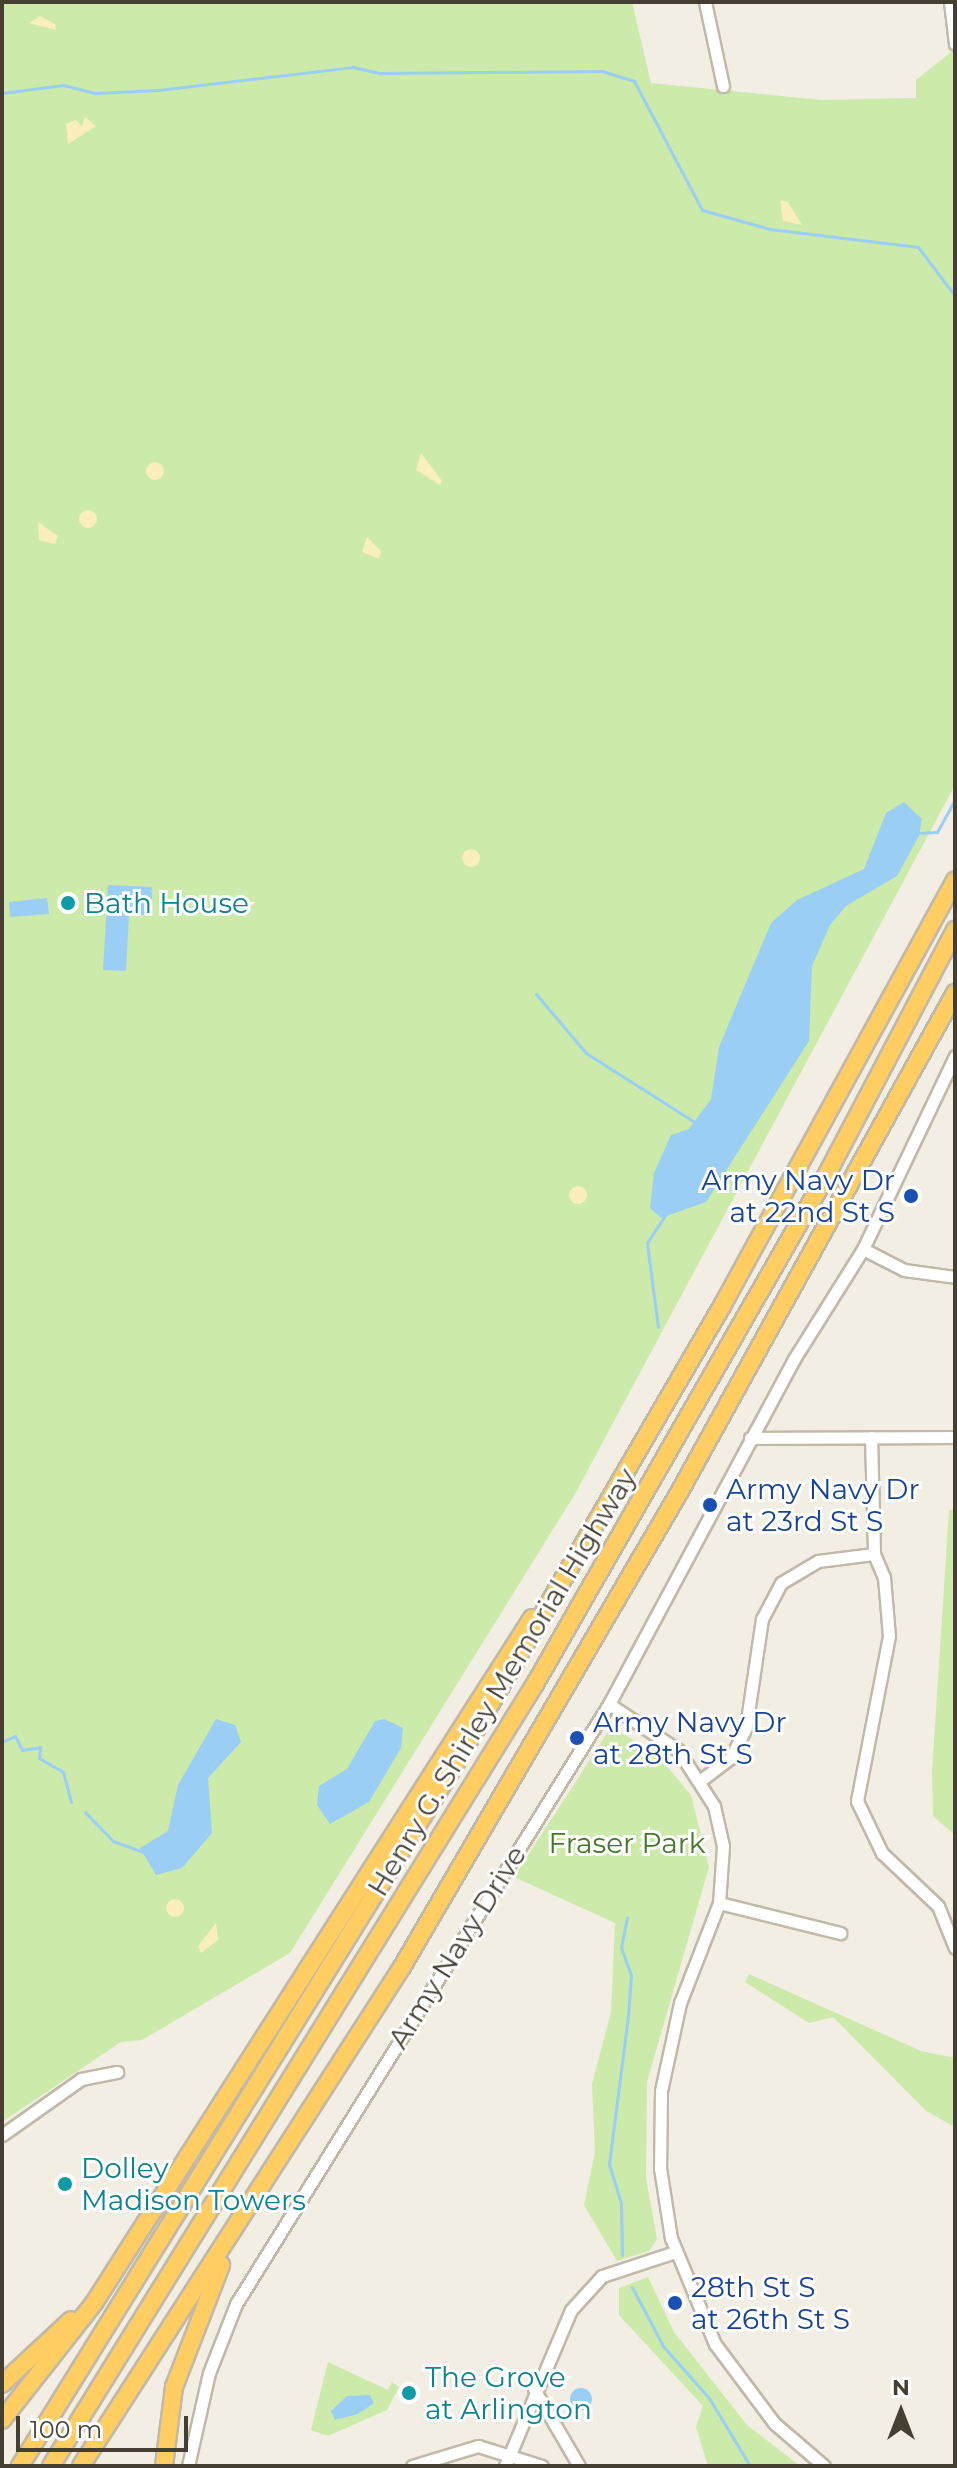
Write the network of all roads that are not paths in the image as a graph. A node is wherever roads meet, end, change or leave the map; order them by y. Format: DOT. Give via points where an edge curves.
graph roads {
  1 [pos="705,2"];
  2 [pos="950,2"];
  3 [pos="955,44"];
  4 [pos="723,86"];
  5 [pos="955,881"];
  6 [pos="955,930"];
  7 [pos="955,993"];
  8 [pos="955,1056"];
  9 [pos="863,1249"];
  10 [pos="955,1277"];
  11 [pos="871,1437"];
  12 [pos="955,1437"];
  13 [pos="750,1438"];
  14 [pos="874,1554"];
  15 [pos="566,1577"];
  16 [pos="609,1704"];
  17 [pos="701,1780"];
  18 [pos="719,1903"];
  19 [pos="840,1933"];
  20 [pos="955,1948"];
  21 [pos="117,2072"];
  22 [pos="2,2135"];
  23 [pos="252,2202"];
  24 [pos="136,2237"];
  25 [pos="675,2252"];
  26 [pos="2,2384"];
  27 [pos="534,2389"];
  28 [pos="2,2420"];
  29 [pos="24,2459"];
  30 [pos="507,2460"];
  31 [pos="52,2463"];
  32 [pos="81,2466"];
  33 [pos="164,2466"];
  34 [pos="188,2466"];
  35 [pos="412,2466"];
  36 [pos="542,2466"];
  37 [pos="579,2466"];
  38 [pos="824,2466"];
  1 -- 4 [label="street"];
  2 -- 3 [label="street"];
  5 -- 15 [label="highway, Henry G. Shirley Memorial Highway"];
  6 -- 31 [label="highway" via="819,1189 535,1684"];
  7 -- 23 [label="highway, Henry G. Shirley Memorial Highway" via="680,1491 402,1967"];
  8 -- 9 [label="street, Army Navy Drive"];
  9 -- 10 [label="street" via="904,1270"];
  9 -- 13 [label="street, Army Navy Drive"];
  11 -- 12 [label="street"];
  11 -- 13 [label="street"];
  11 -- 14 [label="street"];
  13 -- 16 [label="street, Army Navy Drive"];
  14 -- 17 [label="street" via="818,1561 781,1583 762,1619 746,1727 731,1757"];
  14 -- 20 [label="street" via="884,1577 889,1636 857,1801 882,1853 938,1906"];
  15 -- 24 [label="highway" via="513,1642 376,1872"];
  15 -- 29 [label="highway, Henry G. Shirley Memorial Highway" via="322,1986"];
  16 -- 17 [label="street" via="678,1750"];
  16 -- 34 [label="street, Army Navy Drive" via="236,2304 209,2373"];
  17 -- 18 [label="street" via="723,1846"];
  18 -- 19 [label="street"];
  18 -- 25 [label="street" via="680,2003 661,2091 660,2168"];
  21 -- 22 [label="street" via="81,2079"];
  23 -- 32 [label="highway, Henry G. Shirley Memorial Highway"];
  23 -- 33 [label="highway" via="189,2341 174,2387"];
  24 -- 26 [label="highway" via="54,2339"];
  24 -- 28 [label="highway" via="63,2347"];
  25 -- 27 [label="street" via="602,2276 571,2310"];
  25 -- 38 [label="street" via="715,2344 743,2386"];
  27 -- 30 [label="street"];
  27 -- 37 [label="street"];
  30 -- 35 [label="street" via="478,2446"];
  30 -- 36 [label="street"];
}
